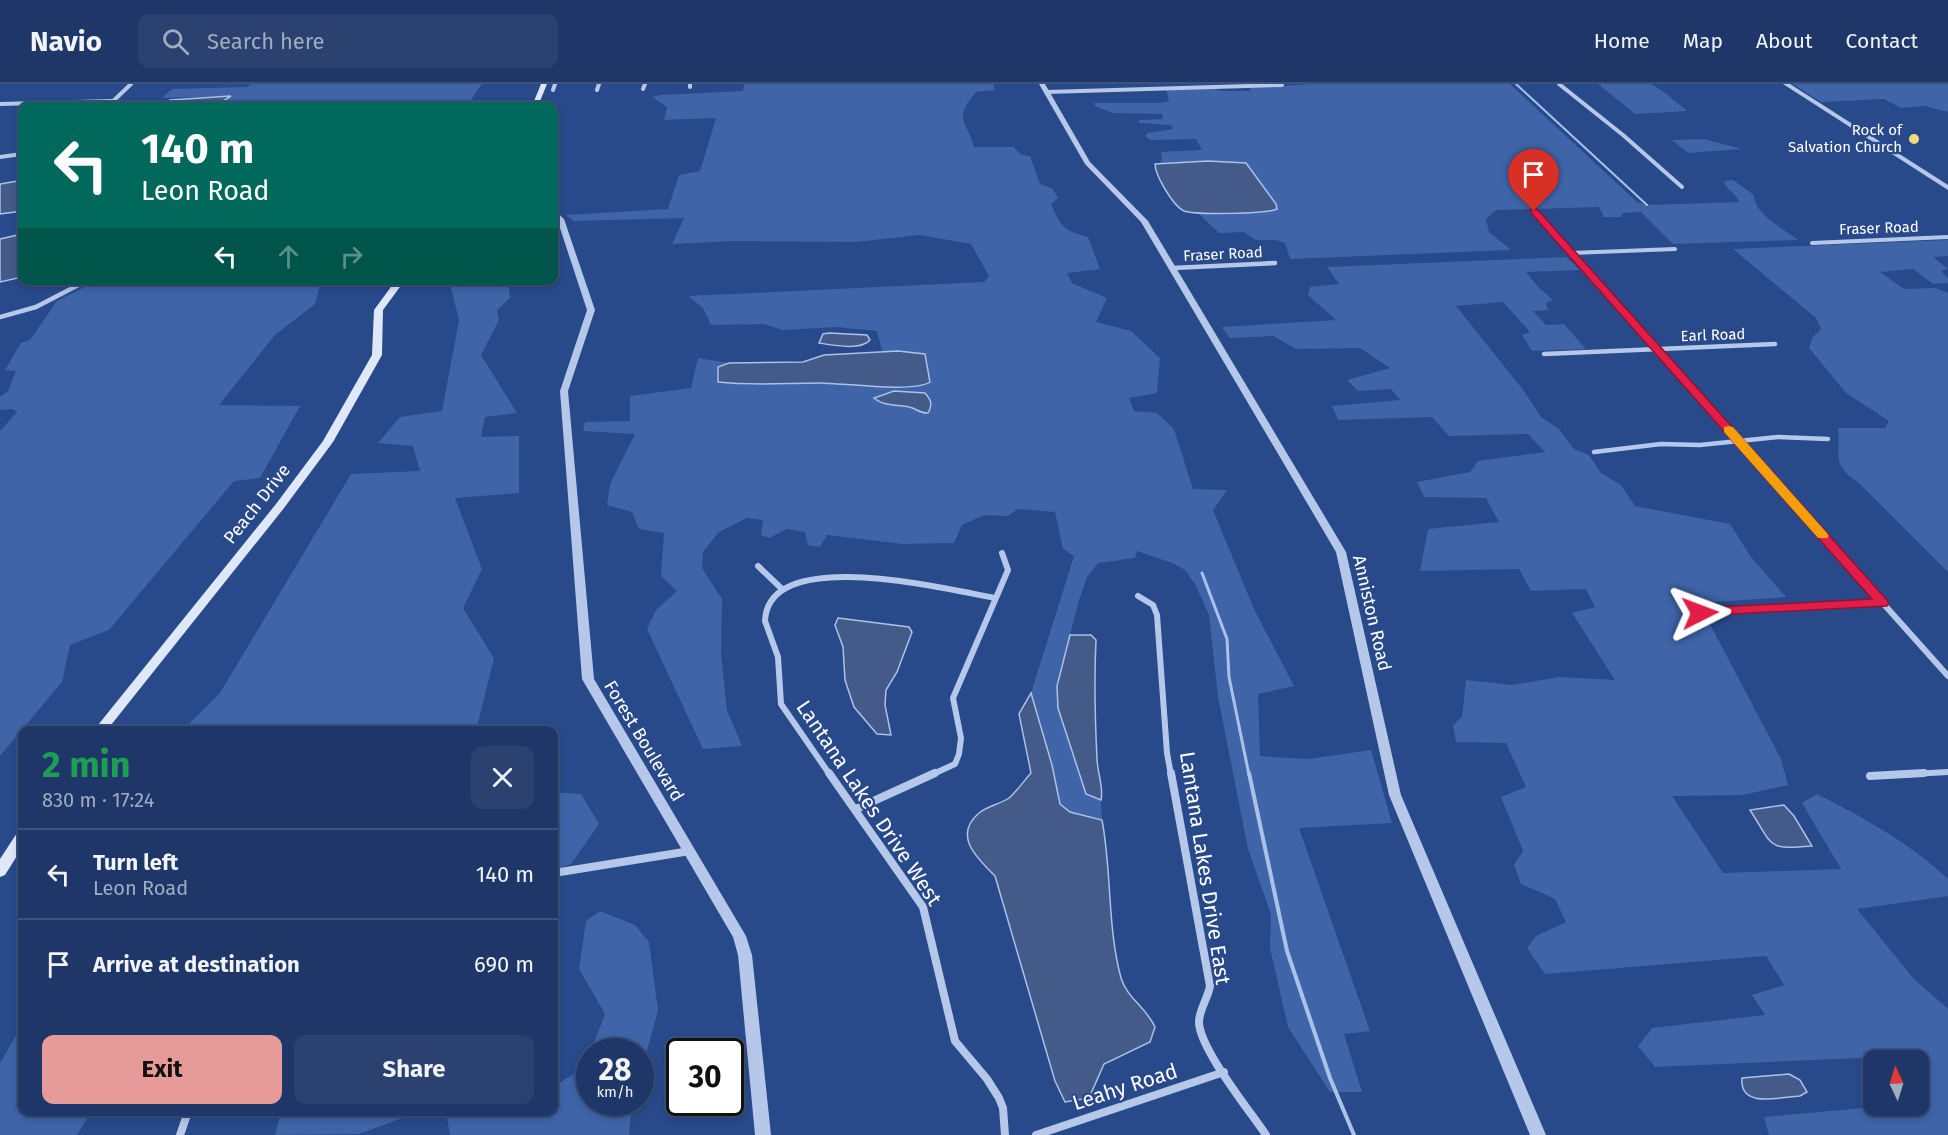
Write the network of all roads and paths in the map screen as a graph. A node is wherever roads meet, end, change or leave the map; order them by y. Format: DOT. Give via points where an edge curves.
graph roads {
  1 [pos="131,84"];
  2 [pos="544,84"];
  3 [pos="555,84"];
  4 [pos="599,84"];
  5 [pos="1559,84"];
  6 [pos="1786,84"];
  7 [pos="1282,85"];
  8 [pos="1044,88"];
  9 [pos="553,90"];
  10 [pos="597,90"];
  11 [pos="113,101"];
  12 [pos="75,102"];
  13 [pos="537,102"];
  14 [pos="0,104"];
  15 [pos="18,104"];
  16 [pos="18,155"];
  17 [pos="0,158"];
  18 [pos="1682,188"];
  19 [pos="1948,188"];
  20 [pos="1534,211"];
  21 [pos="558,222"];
  22 [pos="1948,237"];
  23 [pos="1812,243"];
  24 [pos="1676,249"];
  25 [pos="1571,253"];
  26 [pos="1275,264"];
  27 [pos="1173,268"];
  28 [pos="78,285"];
  29 [pos="397,285"];
  30 [pos="0,317"];
  31 [pos="1775,345"];
  32 [pos="1657,350"];
  33 [pos="1544,354"];
  34 [pos="1828,439"];
  35 [pos="1739,441"];
  36 [pos="1594,452"];
  37 [pos="1002,553"];
  38 [pos="758,566"];
  39 [pos="782,589"];
  40 [pos="1138,596"];
  41 [pos="995,598"];
  42 [pos="1883,603"];
  43 [pos="1700,613"];
  44 [pos="1948,676"];
  45 [pos="103,726"];
  46 [pos="1948,772"];
  47 [pos="1870,776"];
  48 [pos="856,809"];
  49 [pos="18,843"];
  50 [pos="691,851"];
  51 [pos="0,871"];
  52 [pos="558,872"];
  53 [pos="1224,1072"];
  54 [pos="187,1116"];
  55 [pos="180,1135"];
  56 [pos="763,1135"];
  57 [pos="1005,1135"];
  58 [pos="1036,1135"];
  59 [pos="1266,1135"];
  60 [pos="1538,1135"];
  1 -- 11 [label="street"];
  2 -- 13 [label="main road"];
  3 -- 9 [label="street"];
  4 -- 10 [label="street"];
  5 -- 18 [label="street"];
  6 -- 19 [label="street"];
  7 -- 8 [label="street"];
  8 -- 27 [label="street, Anniston Road" via="1087,164 1144,220"];
  11 -- 12 [label="street"];
  14 -- 15 [label="street"];
  16 -- 17 [label="street"];
  20 -- 25 [label="street"];
  21 -- 50 [label="street, Forest Boulevard" via="591,310 564,392 588,679"];
  22 -- 23 [label="street, Fraser Road"];
  24 -- 25 [label="street"];
  25 -- 32 [label="street"];
  26 -- 27 [label="street, Fraser Road"];
  27 -- 60 [label="street, Anniston Road" via="1341,552 1395,795"];
  28 -- 30 [label="street" via="36,307"];
  29 -- 45 [label="main road, Peach Drive" via="379,310 377,355 328,442"];
  31 -- 32 [label="street, Earl Road"];
  32 -- 33 [label="street, Earl Road"];
  32 -- 35 [label="street"];
  34 -- 35 [label="street" via="1778,437"];
  35 -- 36 [label="street"];
  35 -- 42 [label="street"];
  37 -- 41 [label="street" via="1008,570"];
  38 -- 39 [label="street"];
  39 -- 41 [label="street" via="803,580 829,576 901,582"];
  39 -- 48 [label="street, Lantana Lakes Drive West" via="770,601 765,615 780,662 781,704"];
  40 -- 53 [label="street, Lantana Lakes Drive East" via="1153,604 1157,615 1167,753 1210,986 1209,999 1199,1018 1200,1028"];
  41 -- 48 [label="street" via="953,698 952,709 963,749 955,764"];
  42 -- 43 [label="street"];
  42 -- 44 [label="street"];
  46 -- 47 [label="street"];
  48 -- 57 [label="street, Lantana Lakes Drive West" via="923,907 955,1041 999,1098"];
  49 -- 51 [label="main road"];
  50 -- 52 [label="street"];
  50 -- 56 [label="street, Forest Boulevard" via="739,936 745,955"];
  53 -- 58 [label="street, Leahy Road"];
  53 -- 59 [label="street, Lantana Lakes Drive East"];
  54 -- 55 [label="street"];
}
